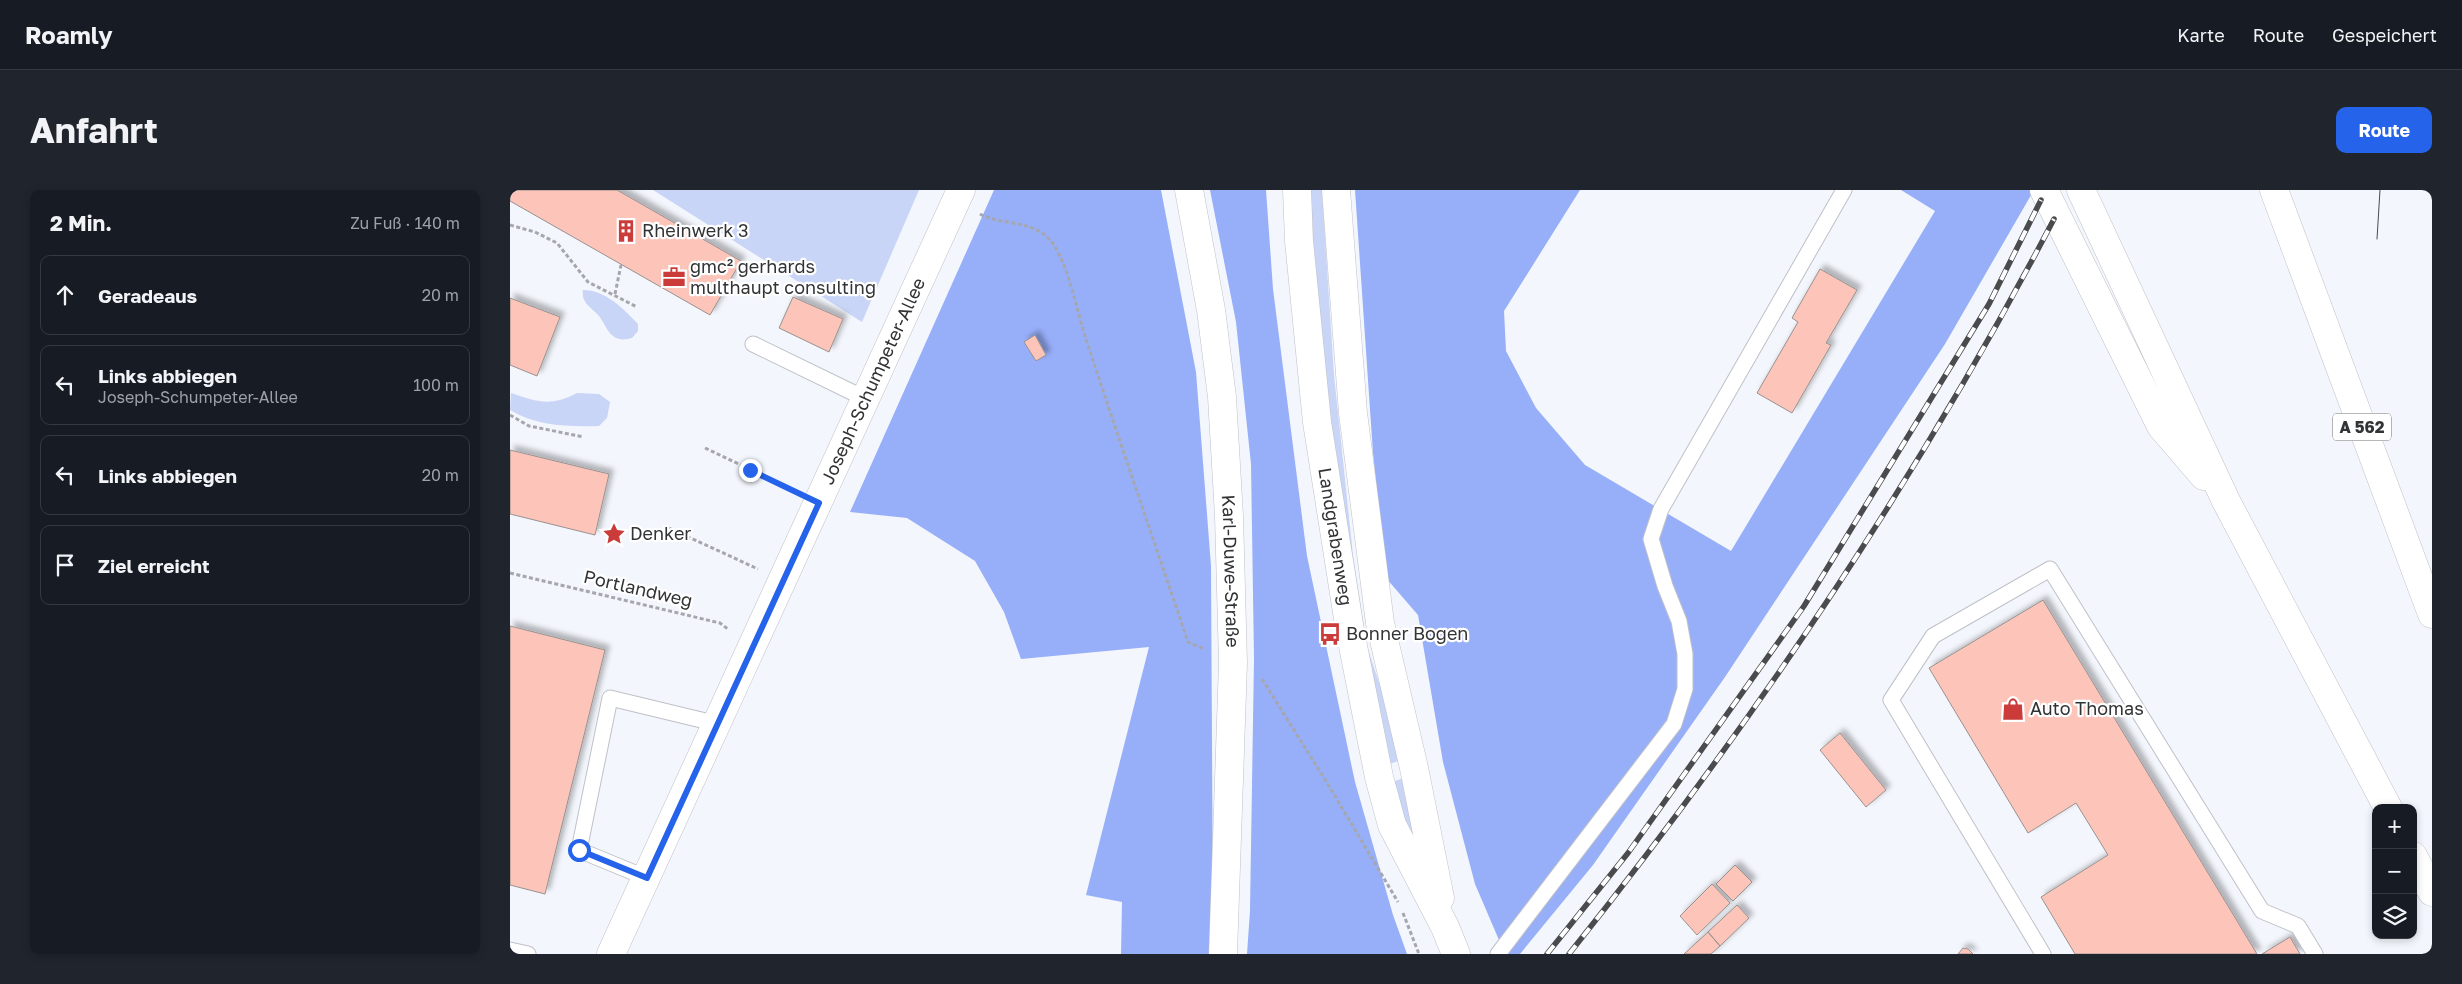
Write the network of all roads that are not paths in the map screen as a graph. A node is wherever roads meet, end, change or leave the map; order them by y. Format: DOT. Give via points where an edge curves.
graph roads {
  1 [pos="1189,190"];
  2 [pos="1297,190"];
  3 [pos="1336,190"];
  4 [pos="1844,190"];
  5 [pos="2044,190"];
  6 [pos="2081,190"];
  7 [pos="2276,190"];
  8 [pos="959,195"];
  9 [pos="753,344"];
  10 [pos="866,399"];
  11 [pos="2226,502"];
  12 [pos="2432,614"];
  13 [pos="718,724"];
  14 [pos="2386,804"];
  15 [pos="2417,864"];
  16 [pos="647,878"];
  17 [pos="2432,892"];
  18 [pos="1445,927"];
  19 [pos="510,950"];
  20 [pos="528,954"];
  21 [pos="612,954"];
  22 [pos="1223,954"];
  23 [pos="1456,954"];
  24 [pos="1498,954"];
  25 [pos="2043,954"];
  26 [pos="2315,954"];
  1 -- 22 [label="main road, Karl-Duwe-Straße" via="1211,310 1222,396 1229,516 1233,663"];
  2 -- 18 [label="main road, Landgrabenweg" via="1317,422 1352,640 1392,825"];
  3 -- 18 [label="main road, Landgrabenweg" via="1353,413 1380,623 1426,823"];
  4 -- 24 [label="lane" via="1661,510 1651,539 1664,586 1679,621 1685,654 1685,689 1674,724"];
  5 -- 11 [label="main road" via="2161,426"];
  6 -- 11 [label="main road"];
  7 -- 12 [label="main road, A 562"];
  8 -- 10 [label="main road, Joseph-Schumpeter-Allee"];
  9 -- 10 [label="lane"];
  10 -- 13 [label="main road, Joseph-Schumpeter-Allee"];
  11 -- 14 [label="main road"];
  13 -- 16 [label="main road, Joseph-Schumpeter-Allee"];
  13 -- 16 [label="lane" via="610,698 579,850"];
  15 -- 17 [label="main road"];
  16 -- 21 [label="main road, Joseph-Schumpeter-Allee"];
  18 -- 23 [label="main road, Landgrabenweg"];
  19 -- 20 [label="lane"];
  25 -- 26 [label="lane" via="1891,700 1933,636 2050,569 2262,911 2298,926"];
}
